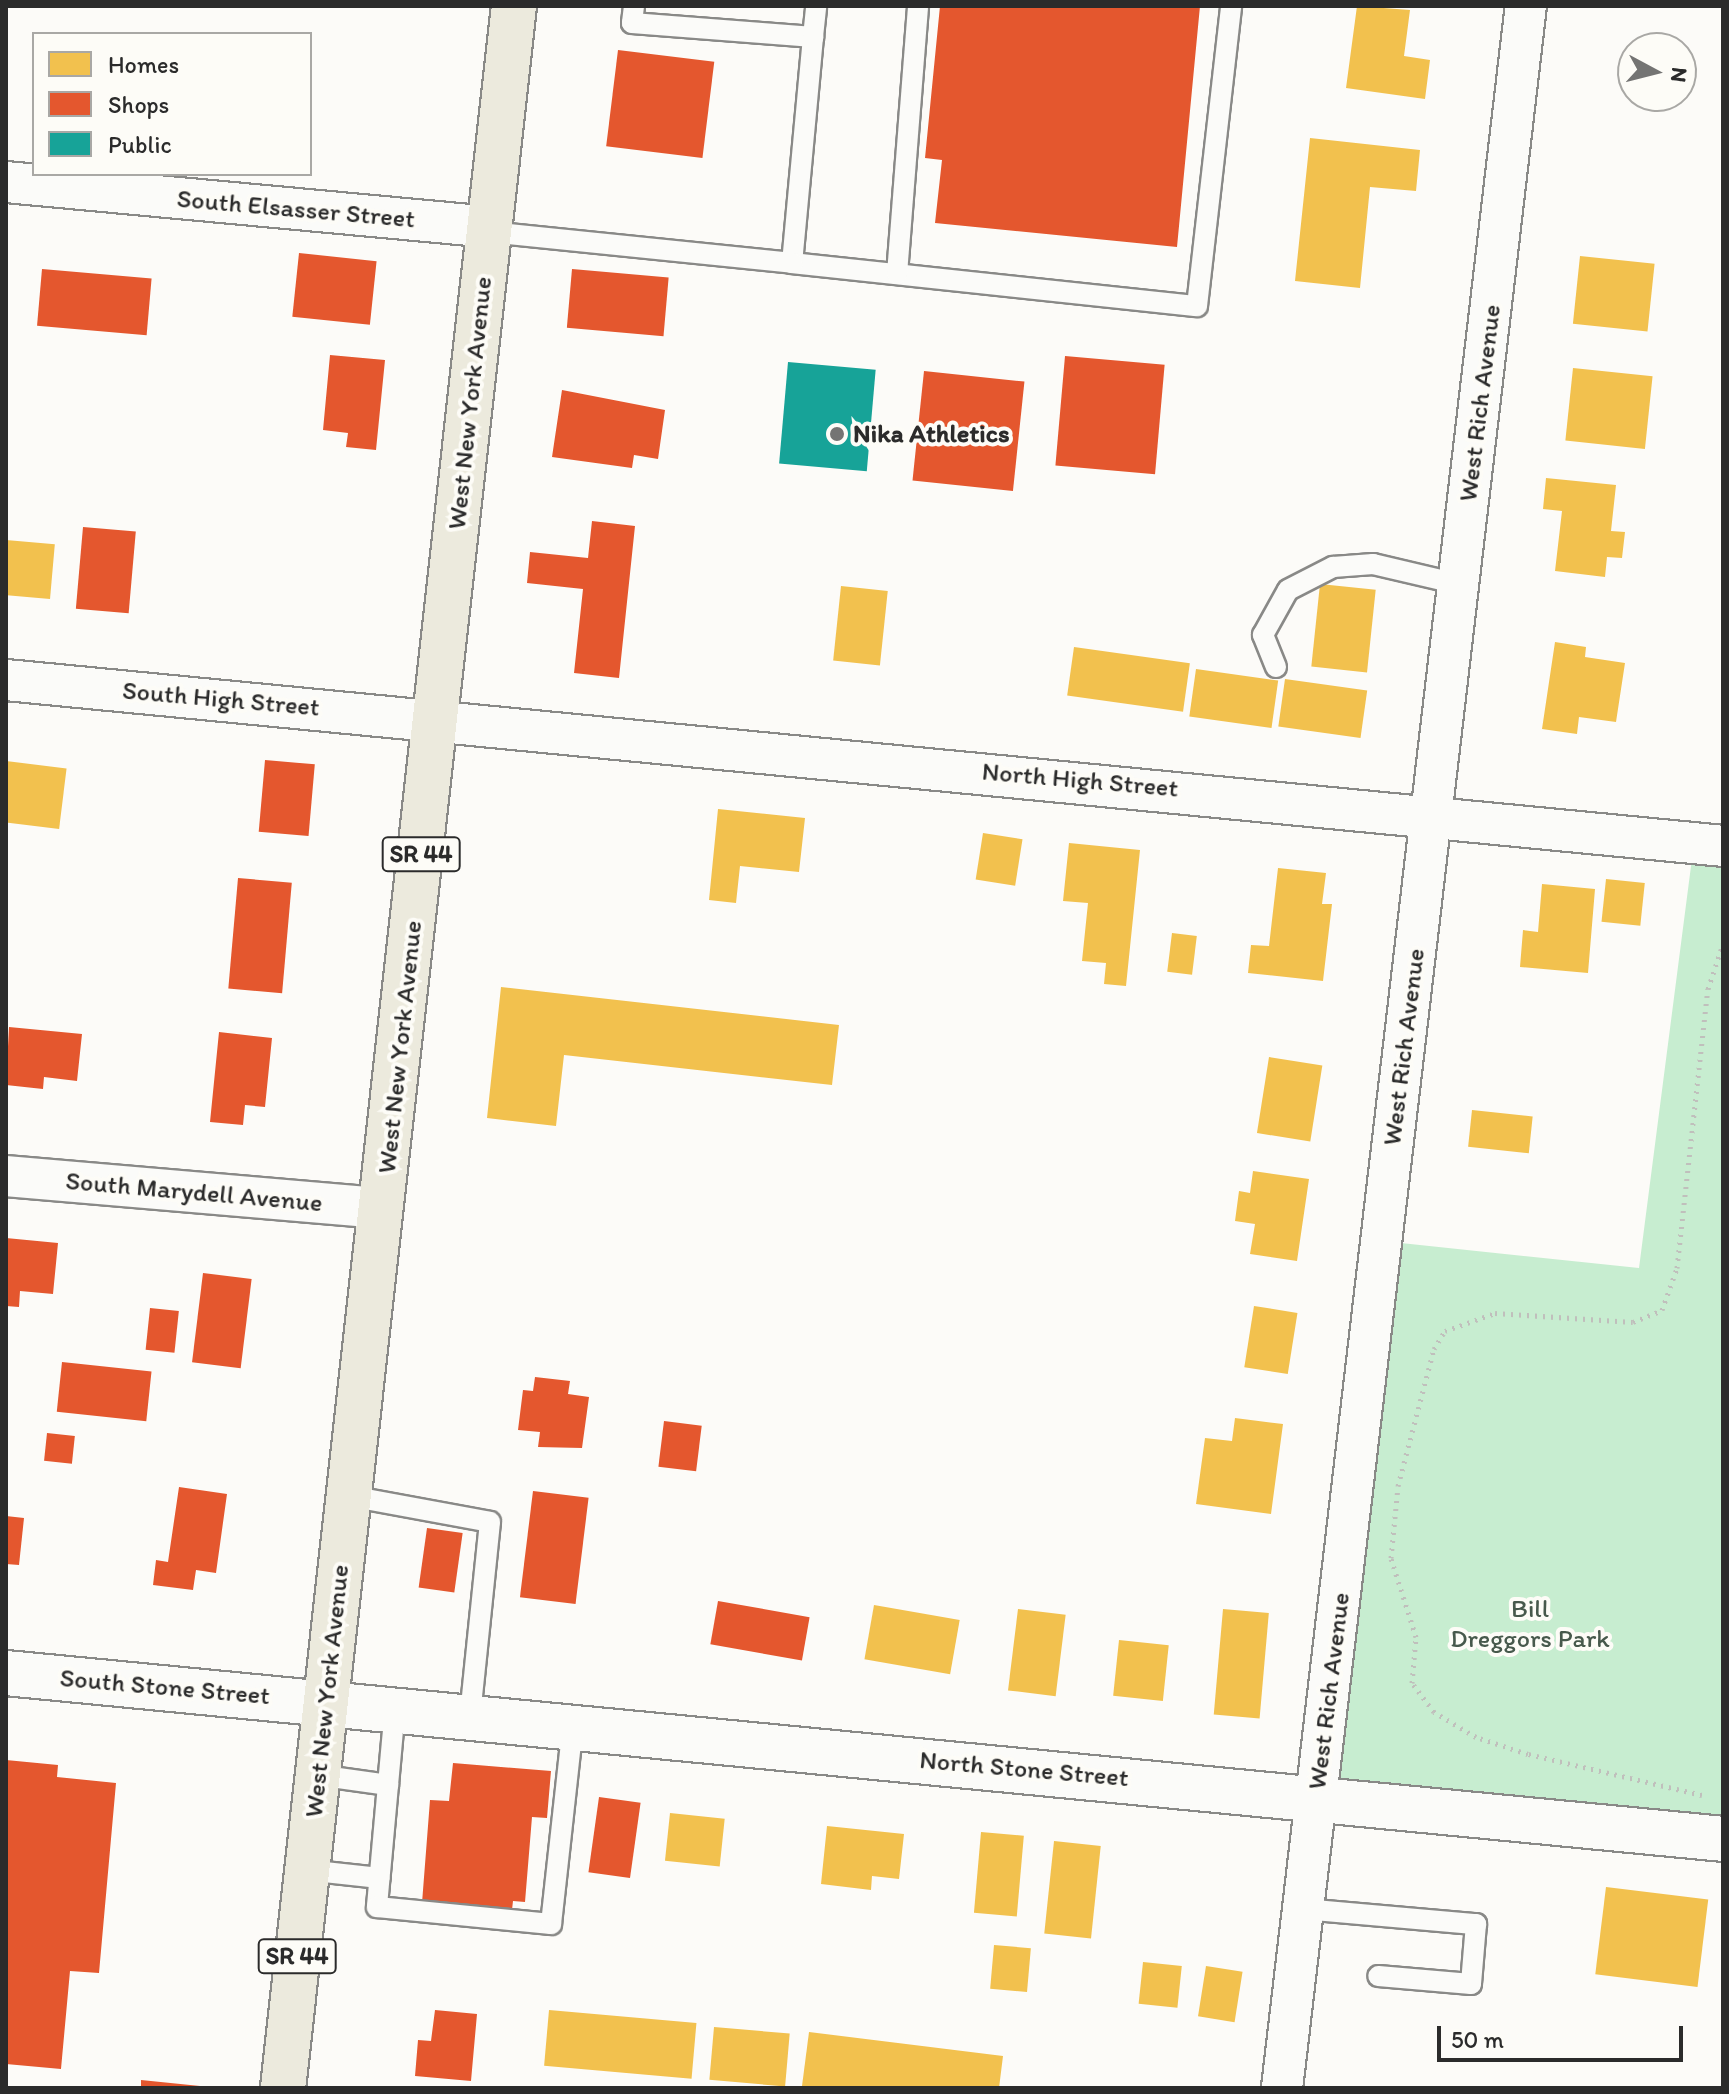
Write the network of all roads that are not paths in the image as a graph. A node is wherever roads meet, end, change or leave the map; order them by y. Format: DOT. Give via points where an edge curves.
graph roads {
  1 [pos="514,6"];
  2 [pos="634,6"];
  3 [pos="816,6"];
  4 [pos="918,6"];
  5 [pos="1231,6"];
  6 [pos="1526,6"];
  7 [pos="813,37"];
  8 [pos="6,182"];
  9 [pos="490,230"];
  10 [pos="792,263"];
  11 [pos="897,274"];
  12 [pos="1458,584"];
  13 [pos="1276,667"];
  14 [pos="6,680"];
  15 [pos="436,719"];
  16 [pos="1432,813"];
  17 [pos="1723,846"];
  18 [pos="6,1176"];
  19 [pos="382,1208"];
  20 [pos="349,1496"];
  21 [pos="6,1673"];
  22 [pos="325,1701"];
  23 [pos="395,1708"];
  24 [pos="470,1715"];
  25 [pos="573,1726"];
  26 [pos="317,1775"];
  27 [pos="388,1785"];
  28 [pos="1317,1797"];
  29 [pos="1723,1839"];
  30 [pos="306,1870"];
  31 [pos="380,1878"];
  32 [pos="1303,1909"];
  33 [pos="1378,1976"];
  34 [pos="283,2088"];
  35 [pos="1282,2088"];
  1 -- 9 [label="main road, West New York Avenue / SR 44"];
  2 -- 7 [label="lane" via="632,23"];
  3 -- 7 [label="lane"];
  4 -- 11 [label="lane"];
  5 -- 11 [label="lane" via="1197,306"];
  6 -- 12 [label="street, West Rich Avenue"];
  7 -- 10 [label="lane"];
  8 -- 9 [label="street, South Elsasser Street"];
  9 -- 10 [label="lane"];
  9 -- 15 [label="main road, West New York Avenue / SR 44"];
  10 -- 11 [label="lane"];
  12 -- 13 [label="lane" via="1373,564 1333,567 1288,590 1263,635"];
  12 -- 16 [label="street, West Rich Avenue"];
  14 -- 15 [label="street, South High Street"];
  15 -- 16 [label="street, North High Street"];
  15 -- 19 [label="main road, West New York Avenue / SR 44"];
  16 -- 17 [label="street, North High Street"];
  16 -- 28 [label="street, West Rich Avenue"];
  18 -- 19 [label="street, South Marydell Avenue"];
  19 -- 20 [label="main road, West New York Avenue / SR 44"];
  20 -- 22 [label="main road, West New York Avenue / SR 44"];
  20 -- 24 [label="lane" via="490,1522"];
  21 -- 22 [label="street, South Stone Street"];
  22 -- 23 [label="street, North Stone Street"];
  22 -- 26 [label="main road, West New York Avenue / SR 44"];
  23 -- 24 [label="street, North Stone Street"];
  23 -- 27 [label="lane"];
  24 -- 25 [label="street, North Stone Street"];
  25 -- 28 [label="street, North Stone Street"];
  25 -- 31 [label="lane" via="551,1924 377,1907"];
  26 -- 27 [label="lane"];
  26 -- 30 [label="main road, West New York Avenue / SR 44"];
  27 -- 31 [label="lane"];
  28 -- 29 [label="street, North Stone Street"];
  28 -- 32 [label="street, West Rich Avenue"];
  30 -- 31 [label="lane"];
  30 -- 34 [label="main road, West New York Avenue / SR 44"];
  32 -- 33 [label="lane" via="1476,1924 1471,1984"];
  32 -- 35 [label="street, West Rich Avenue"];
}
